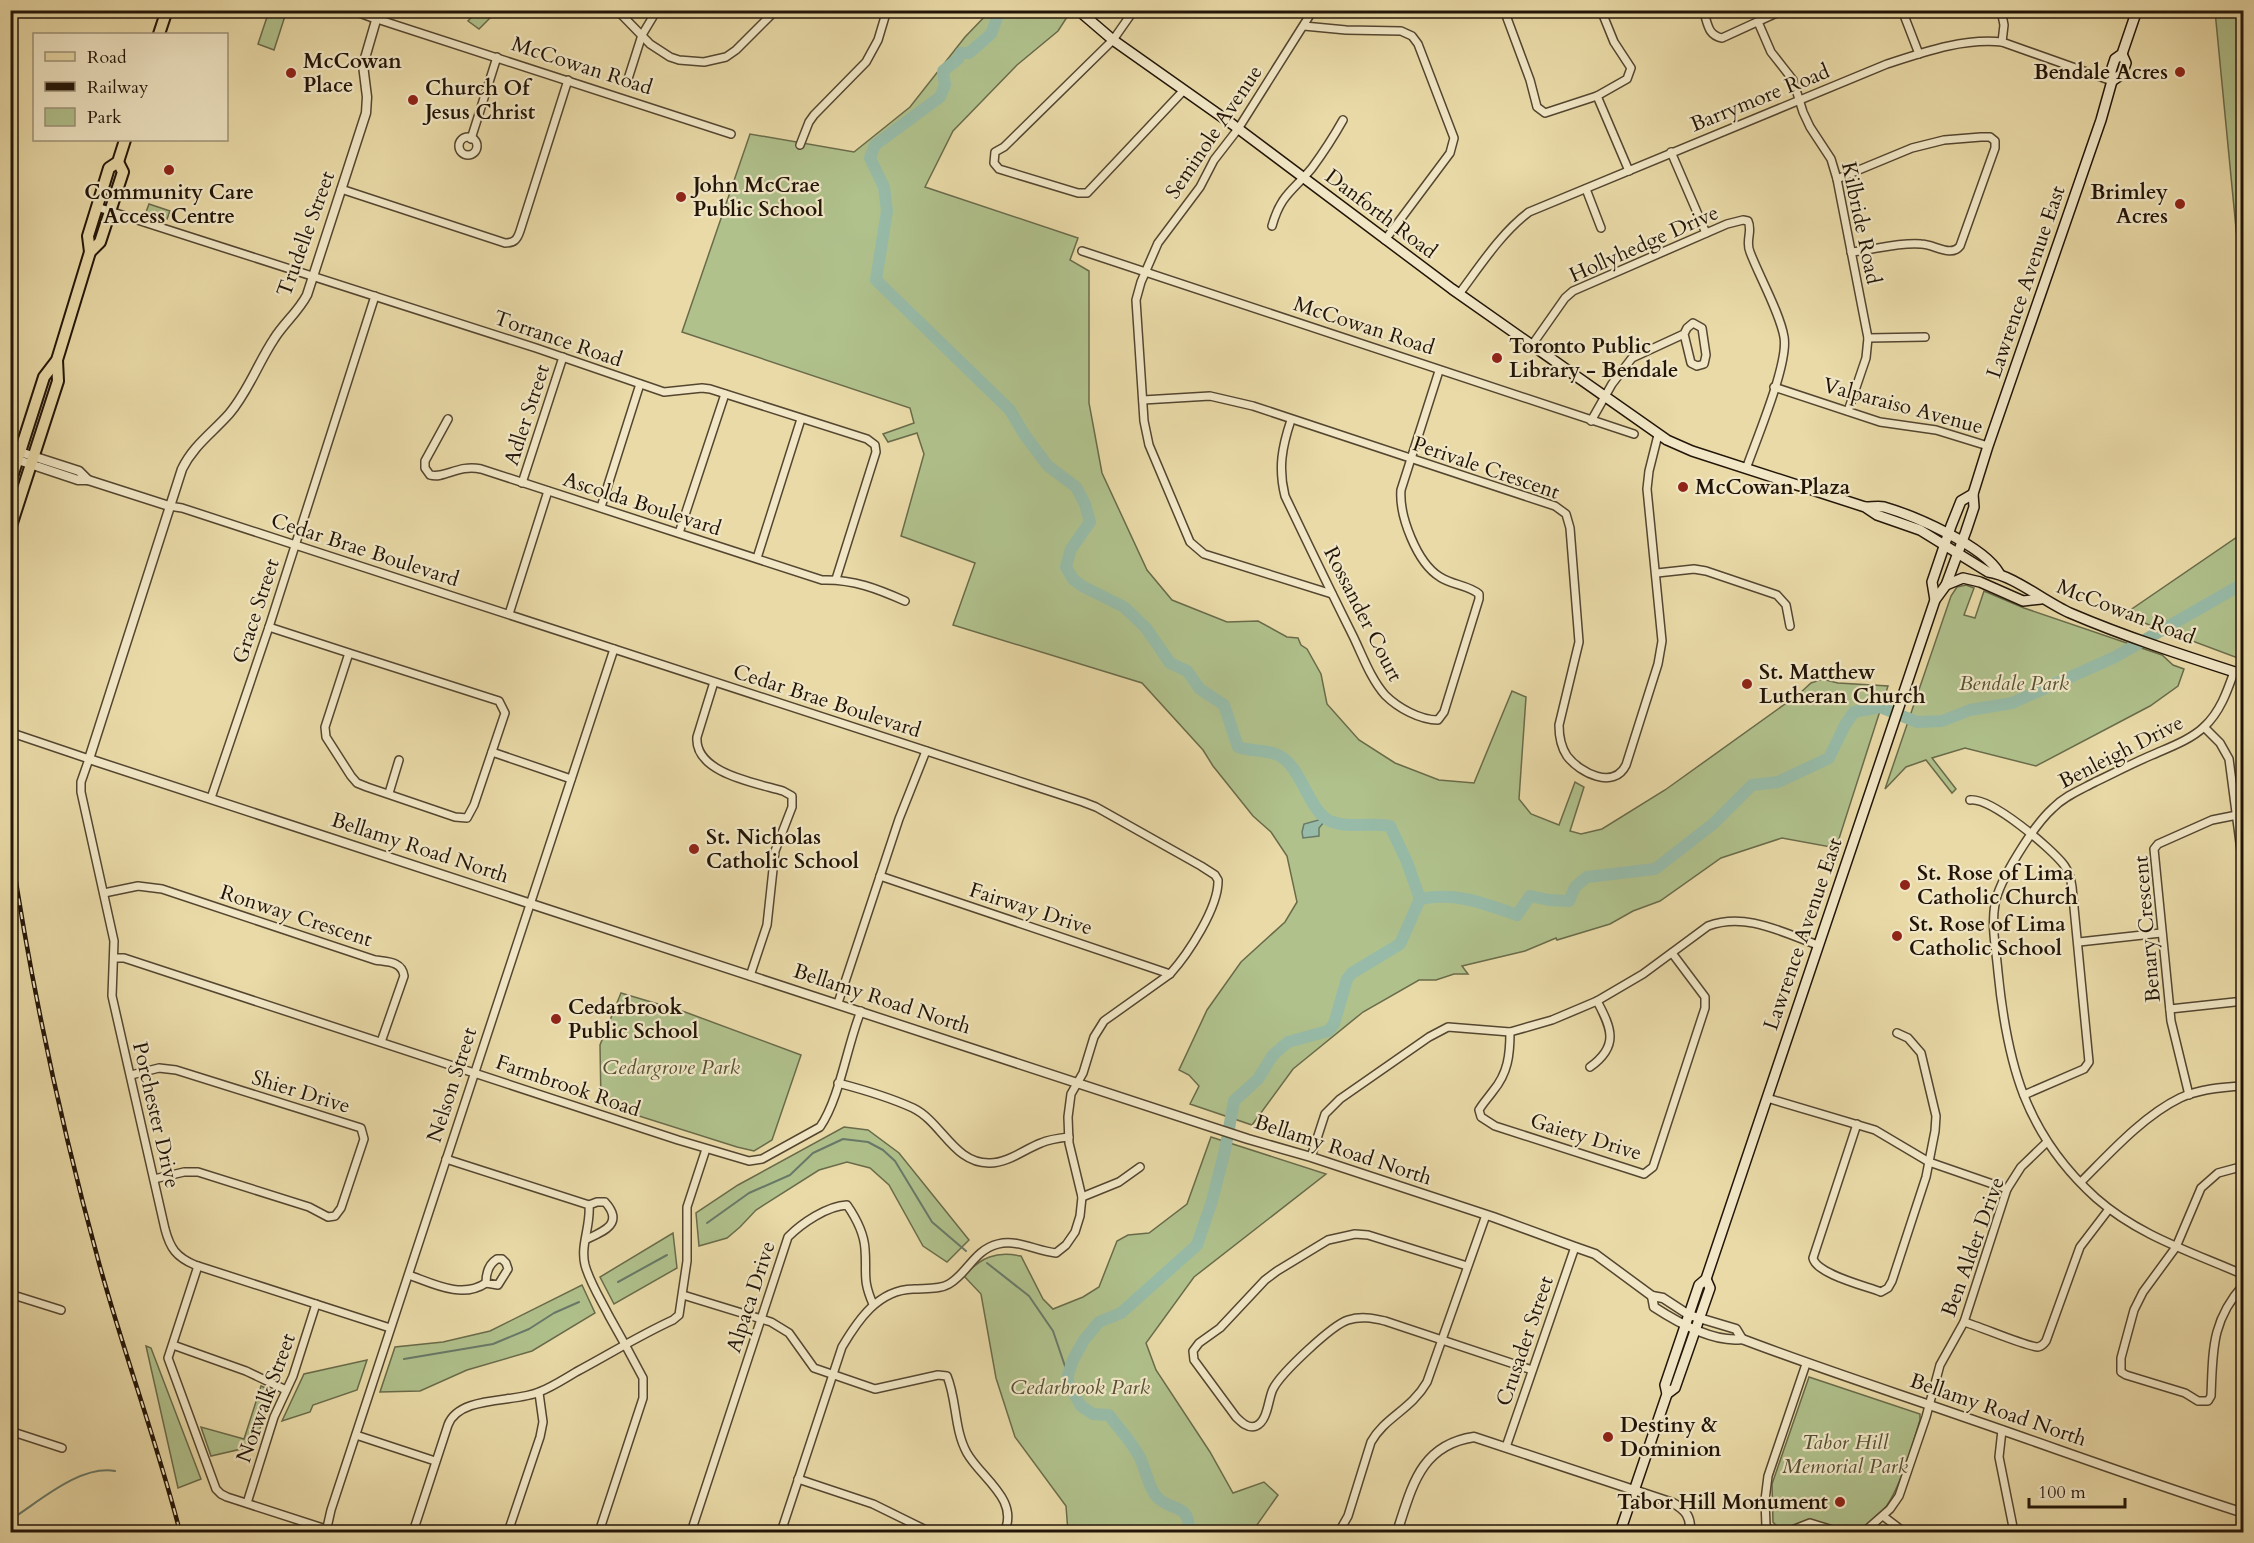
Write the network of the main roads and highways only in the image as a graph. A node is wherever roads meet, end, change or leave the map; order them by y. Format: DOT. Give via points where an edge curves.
graph roads {
  1 [pos="167,10"];
  2 [pos="1078,10"];
  3 [pos="2137,10"];
  4 [pos="159,33"];
  5 [pos="126,141"];
  6 [pos="118,162"];
  7 [pos="90,252"];
  8 [pos="57,360"];
  9 [pos="1667,440"];
  10 [pos="10,483"];
  11 [pos="1973,494"];
  12 [pos="1865,507"];
  13 [pos="10,529"];
  14 [pos="1948,534"];
  15 [pos="1962,542"];
  16 [pos="1945,544"];
  17 [pos="1958,553"];
  18 [pos="2000,573"];
  19 [pos="1946,585"];
  20 [pos="2041,599"];
  21 [pos="1935,600"];
  22 [pos="2239,674"];
  23 [pos="1706,1279"];
  24 [pos="1667,1394"];
  25 [pos="1620,1533"];
  1 -- 4 [label="main road"];
  2 -- 9 [label="main road, Danforth Road" via="1113,40 1385,240"];
  3 -- 11 [label="main road, Lawrence Avenue East" via="2122,54 2126,63 2122,74 2112,81"];
  5 -- 6 [label="main road"];
  6 -- 7 [label="main road" via="110,168 97,207 88,236"];
  6 -- 7 [label="main road" via="123,172 111,211 100,242"];
  7 -- 8 [label="main road"];
  8 -- 10 [label="main road" via="44,377"];
  8 -- 13 [label="main road" via="58,381"];
  9 -- 12 [label="main road, McCowan Road"];
  11 -- 14 [label="main road, Lawrence Avenue East" via="1961,501"];
  11 -- 15 [label="main road, Lawrence Avenue East" via="1974,507"];
  12 -- 14 [label="main road, McCowan Road" via="1882,506"];
  12 -- 16 [label="main road, McCowan Road"];
  14 -- 15 [label="main road, McCowan Road"];
  14 -- 16 [label="main road, Lawrence Avenue East"];
  15 -- 17 [label="main road, Lawrence Avenue East"];
  15 -- 18 [label="main road, McCowan Road" via="1994,563"];
  16 -- 17 [label="main road, McCowan Road"];
  16 -- 21 [label="main road, Lawrence Avenue East" via="1932,582"];
  17 -- 18 [label="main road, McCowan Road" via="1989,572"];
  17 -- 19 [label="main road, Lawrence Avenue East"];
  18 -- 20 [label="main road, McCowan Road"];
  19 -- 20 [label="main road" via="1963,578 2023,601"];
  19 -- 21 [label="main road, Lawrence Avenue East"];
  20 -- 22 [label="main road, McCowan Road" via="2072,614"];
  21 -- 23 [label="main road, Lawrence Avenue East"];
  23 -- 24 [label="main road, Lawrence Avenue East" via="1699,1285 1685,1326 1665,1385"];
  23 -- 24 [label="main road, Lawrence Avenue East" via="1710,1288 1696,1330 1676,1388"];
  24 -- 25 [label="main road, Lawrence Avenue East"];
}
